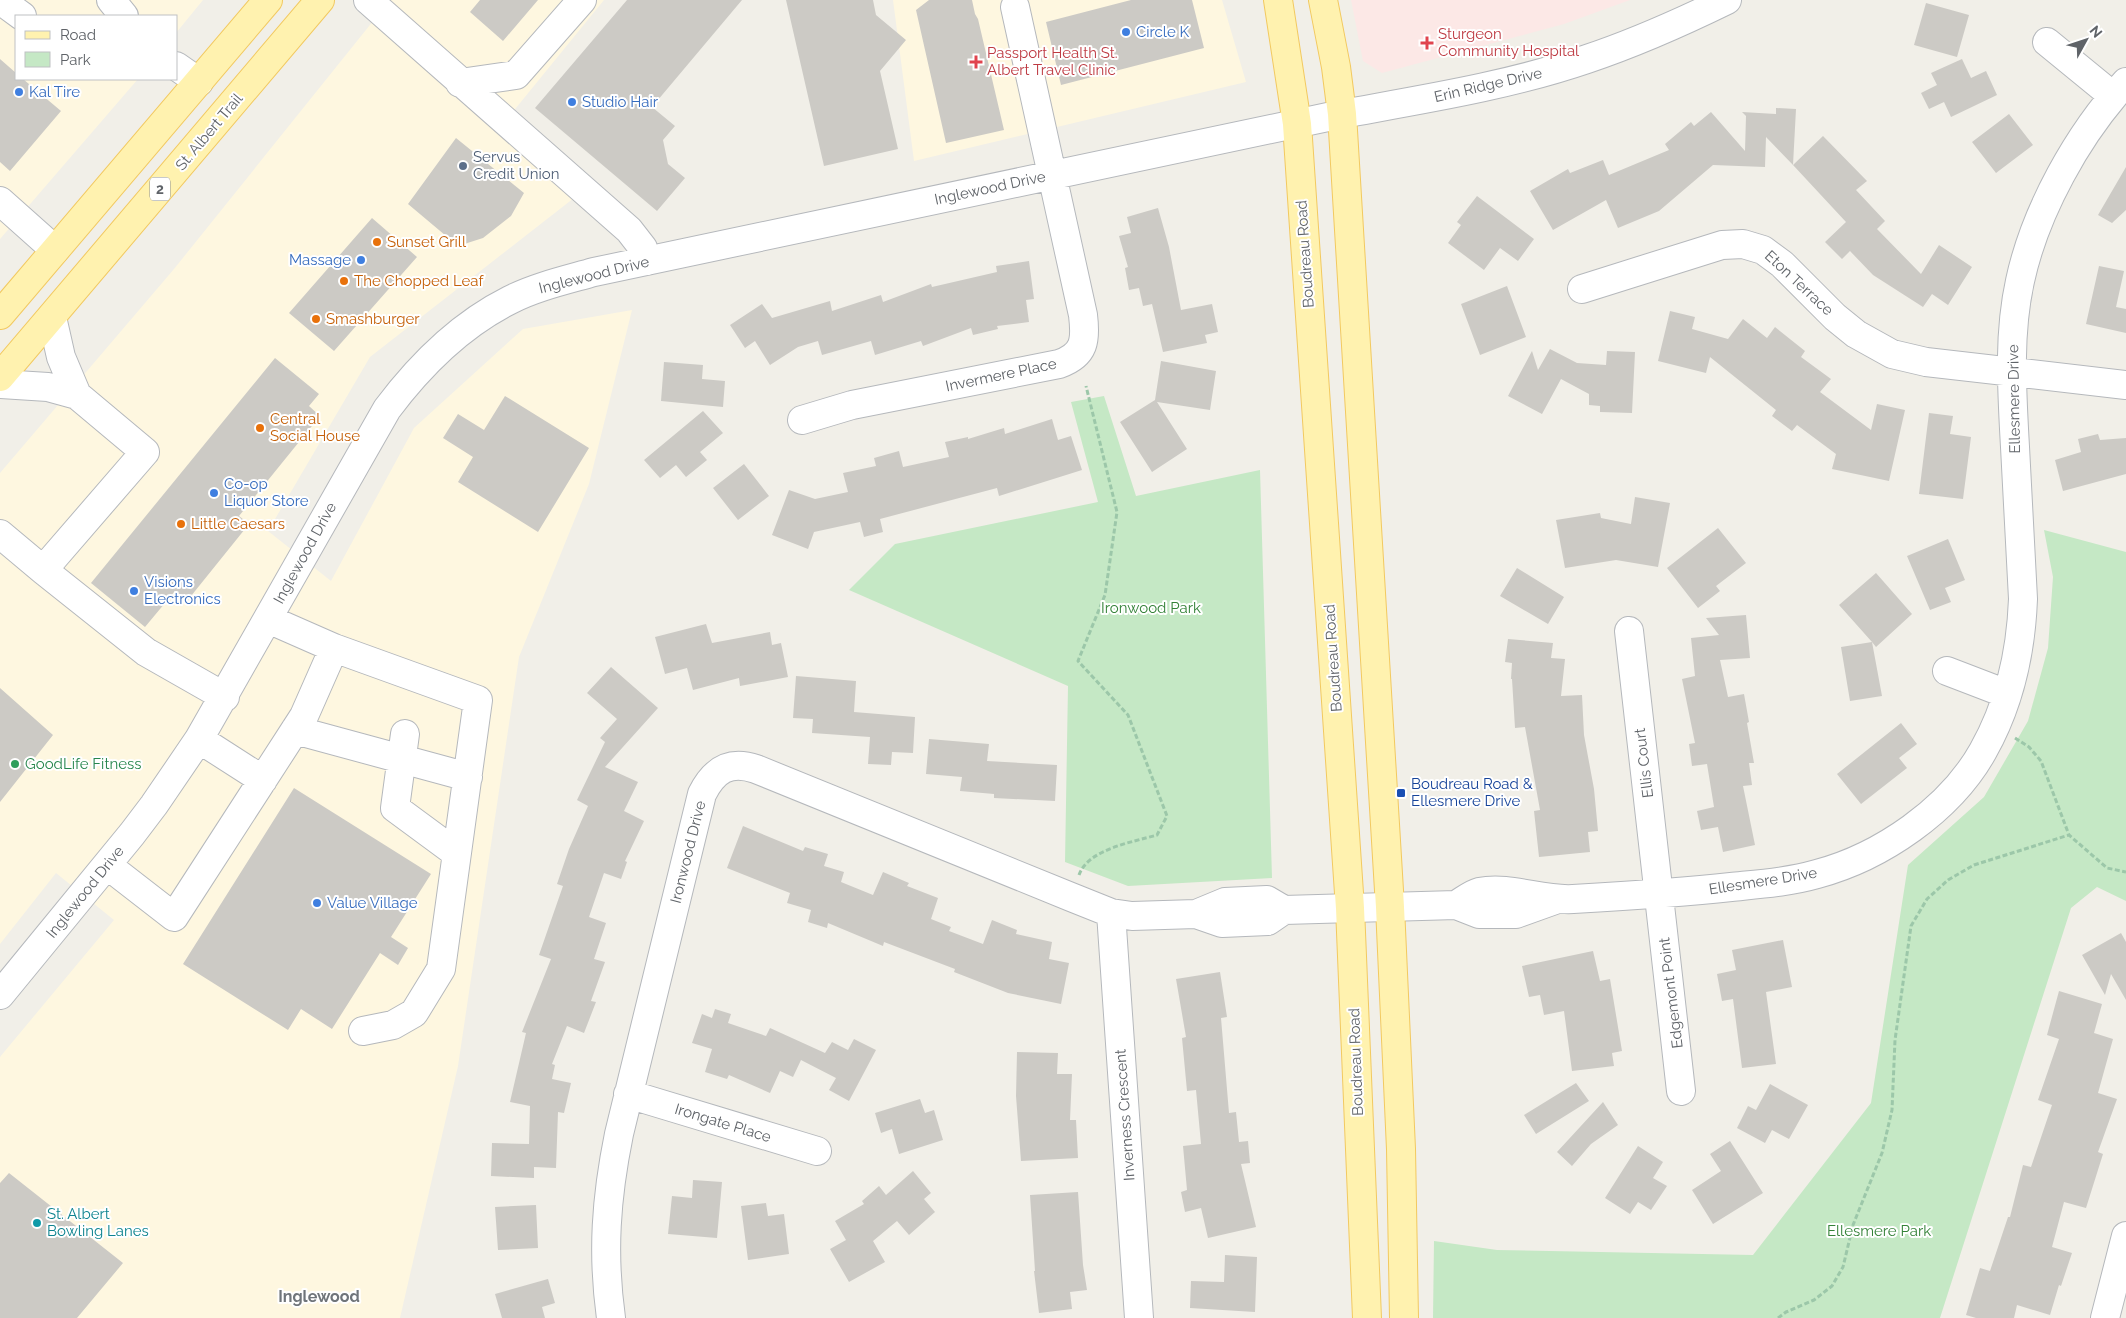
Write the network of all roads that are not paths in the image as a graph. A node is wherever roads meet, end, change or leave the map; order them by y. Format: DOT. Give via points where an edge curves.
graph roads {
  1 [pos="0,0"];
  2 [pos="111,0"];
  3 [pos="268,0"];
  4 [pos="320,0"];
  5 [pos="368,0"];
  6 [pos="582,0"];
  7 [pos="1278,0"];
  8 [pos="1323,0"];
  9 [pos="1727,0"];
  10 [pos="1015,7"];
  11 [pos="21,15"];
  12 [pos="123,15"];
  13 [pos="2047,42"];
  14 [pos="178,67"];
  15 [pos="199,82"];
  16 [pos="460,83"];
  17 [pos="2119,89"];
  18 [pos="1342,114"];
  19 [pos="1297,124"];
  20 [pos="1052,175"];
  21 [pos="0,201"];
  22 [pos="56,250"];
  23 [pos="647,261"];
  24 [pos="1582,289"];
  25 [pos="0,315"];
  26 [pos="52,317"];
  27 [pos="2011,373"];
  28 [pos="0,378"];
  29 [pos="0,384"];
  30 [pos="2126,385"];
  31 [pos="77,395"];
  32 [pos="802,420"];
  33 [pos="0,534"];
  34 [pos="43,570"];
  35 [pos="268,619"];
  36 [pos="1629,631"];
  37 [pos="334,648"];
  38 [pos="1947,671"];
  39 [pos="2007,694"];
  40 [pos="225,696"];
  41 [pos="295,730"];
  42 [pos="199,739"];
  43 [pos="404,747"];
  44 [pos="468,777"];
  45 [pos="264,780"];
  46 [pos="456,853"];
  47 [pos="107,864"];
  48 [pos="1660,895"];
  49 [pos="1390,907"];
  50 [pos="1350,908"];
  51 [pos="1111,912"];
  52 [pos="0,995"];
  53 [pos="363,1031"];
  54 [pos="1682,1091"];
  55 [pos="628,1094"];
  56 [pos="817,1152"];
  57 [pos="2126,1236"];
  58 [pos="612,1318"];
  59 [pos="1139,1318"];
  60 [pos="1367,1318"];
  61 [pos="1404,1318"];
  62 [pos="2105,1318"];
  1 -- 11 [label="street"];
  2 -- 12 [label="street"];
  3 -- 15 [label="main road"];
  4 -- 26 [label="main road, St. Albert Trail / 2"];
  5 -- 16 [label="street"];
  6 -- 16 [label="street" via="516,75"];
  7 -- 19 [label="main road, Boudreau Road"];
  8 -- 18 [label="main road"];
  9 -- 18 [label="street, Erin Ridge Drive" via="1586,60 1443,96"];
  10 -- 20 [label="street"];
  13 -- 17 [label="street, Ellesmere Drive"];
  14 -- 15 [label="street"];
  15 -- 22 [label="main road"];
  16 -- 23 [label="street" via="628,230 643,248"];
  17 -- 27 [label="street, Ellesmere Drive" via="2069,160 2027,253 2015,313"];
  18 -- 19 [label="street, Erin Ridge Drive"];
  18 -- 49 [label="main road"];
  19 -- 20 [label="street, Inglewood Drive"];
  19 -- 50 [label="main road, Boudreau Road"];
  20 -- 23 [label="street, Inglewood Drive"];
  20 -- 32 [label="street, Invermere Place" via="1083,320 1084,337 1074,357 1059,364 852,405"];
  21 -- 22 [label="street"];
  22 -- 25 [label="main road"];
  23 -- 35 [label="street, Inglewood Drive" via="594,272 510,300 460,332 424,364 386,409"];
  24 -- 27 [label="street, Eton Terrace" via="1722,245 1752,245 1782,264 1835,317 1875,346 1916,360"];
  26 -- 28 [label="main road, St. Albert Trail / 2"];
  26 -- 31 [label="street" via="61,356"];
  27 -- 30 [label="street, Eton Terrace"];
  27 -- 39 [label="street, Ellesmere Drive" via="2023,599 2019,648"];
  29 -- 31 [label="street" via="48,387"];
  31 -- 34 [label="street" via="145,452"];
  33 -- 34 [label="street"];
  34 -- 40 [label="street" via="146,652"];
  35 -- 37 [label="street"];
  35 -- 40 [label="street, Inglewood Drive"];
  36 -- 48 [label="street, Ellis Court"];
  37 -- 41 [label="street"];
  37 -- 44 [label="street" via="478,700"];
  38 -- 39 [label="street"];
  39 -- 48 [label="street, Ellesmere Drive" via="1993,731 1973,767 1927,816 1886,845 1836,868 1796,879"];
  40 -- 42 [label="street, Inglewood Drive"];
  41 -- 43 [label="street"];
  41 -- 45 [label="street"];
  42 -- 45 [label="street"];
  42 -- 47 [label="street, Inglewood Drive" via="154,805"];
  43 -- 44 [label="street"];
  43 -- 46 [label="street" via="396,808"];
  44 -- 46 [label="street"];
  45 -- 47 [label="street" via="174,917"];
  46 -- 53 [label="street" via="441,970 414,1013 393,1025"];
  47 -- 52 [label="street, Inglewood Drive"];
  48 -- 49 [label="street, Ellesmere Drive" via="1556,900 1517,892 1478,892 1456,904"];
  48 -- 54 [label="street, Edgemont Point"];
  49 -- 50 [label="street, Ellesmere Drive"];
  49 -- 61 [label="main road" via="1401,1150"];
  50 -- 51 [label="street, Ironwood Drive" via="1284,910 1267,900 1224,902 1196,914 1145,916"];
  50 -- 60 [label="main road, Boudreau Road"];
  51 -- 55 [label="street, Ironwood Drive" via="756,769 744,765 723,769 714,774 702,794"];
  51 -- 59 [label="street, Inverness Crescent"];
  55 -- 56 [label="street, Irongate Place"];
  55 -- 58 [label="street, Ironwood Drive" via="611,1174 606,1220 605,1253"];
  57 -- 62 [label="street"];
}
